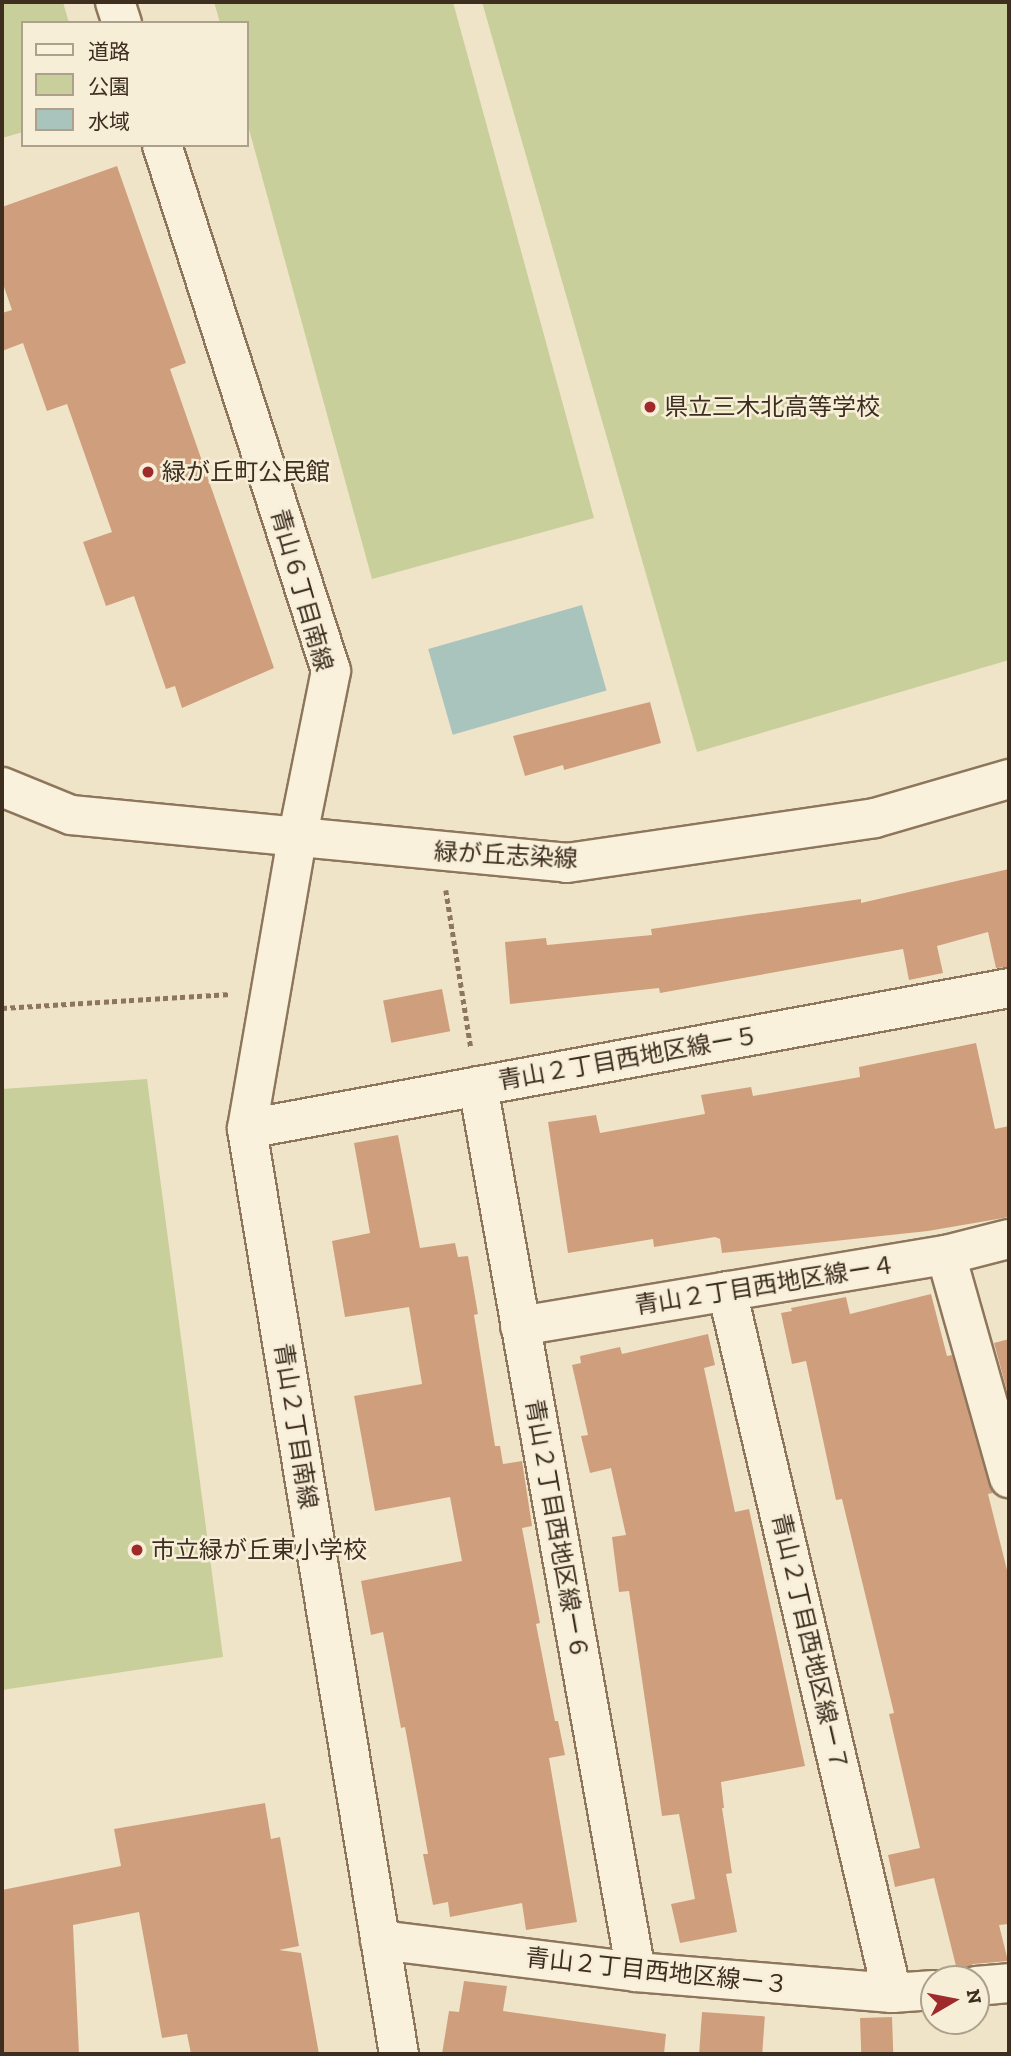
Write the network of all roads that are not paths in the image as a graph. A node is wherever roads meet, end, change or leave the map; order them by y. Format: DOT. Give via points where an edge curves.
graph roads {
  1 [pos="115,2"];
  2 [pos="121,21"];
  3 [pos="163,147"];
  4 [pos="1009,779"];
  5 [pos="2,787"];
  6 [pos="297,839"];
  7 [pos="1009,988"];
  8 [pos="478,1086"];
  9 [pos="247,1129"];
  10 [pos="1009,1239"];
  11 [pos="946,1255"];
  12 [pos="727,1291"];
  13 [pos="520,1326"];
  14 [pos="1009,1478"];
  15 [pos="380,1940"];
  16 [pos="636,1972"];
  17 [pos="1009,1983"];
  18 [pos="990,1985"];
  19 [pos="920,1991"];
  20 [pos="892,1993"];
  21 [pos="399,2054"];
  1 -- 2 [label="street"];
  3 -- 6 [label="street, 青山６丁目南線" via="331,671"];
  4 -- 6 [label="street, 緑が丘志染線" via="875,818 567,863"];
  5 -- 6 [label="street, 緑が丘志染線" via="71,815"];
  6 -- 9 [label="street, 青山２丁目南線"];
  7 -- 8 [label="street, 青山２丁目西地区線ー５"];
  8 -- 9 [label="street, 青山２丁目西地区線ー５"];
  8 -- 13 [label="street, 青山２丁目西地区線ー６"];
  9 -- 15 [label="street, 青山２丁目南線"];
  10 -- 11 [label="street, 青山２丁目西地区線ー４"];
  11 -- 12 [label="street, 青山２丁目西地区線ー４"];
  11 -- 14 [label="street"];
  12 -- 13 [label="street, 青山２丁目西地区線ー４"];
  12 -- 20 [label="street, 青山２丁目西地区線ー７"];
  13 -- 16 [label="street, 青山２丁目西地区線ー６"];
  15 -- 16 [label="street, 青山２丁目西地区線ー３"];
  15 -- 21 [label="street, 青山２丁目南線"];
  16 -- 20 [label="street, 青山２丁目西地区線ー３"];
  17 -- 18 [label="street"];
  19 -- 20 [label="street, 青山２丁目西地区線ー３"];
}
